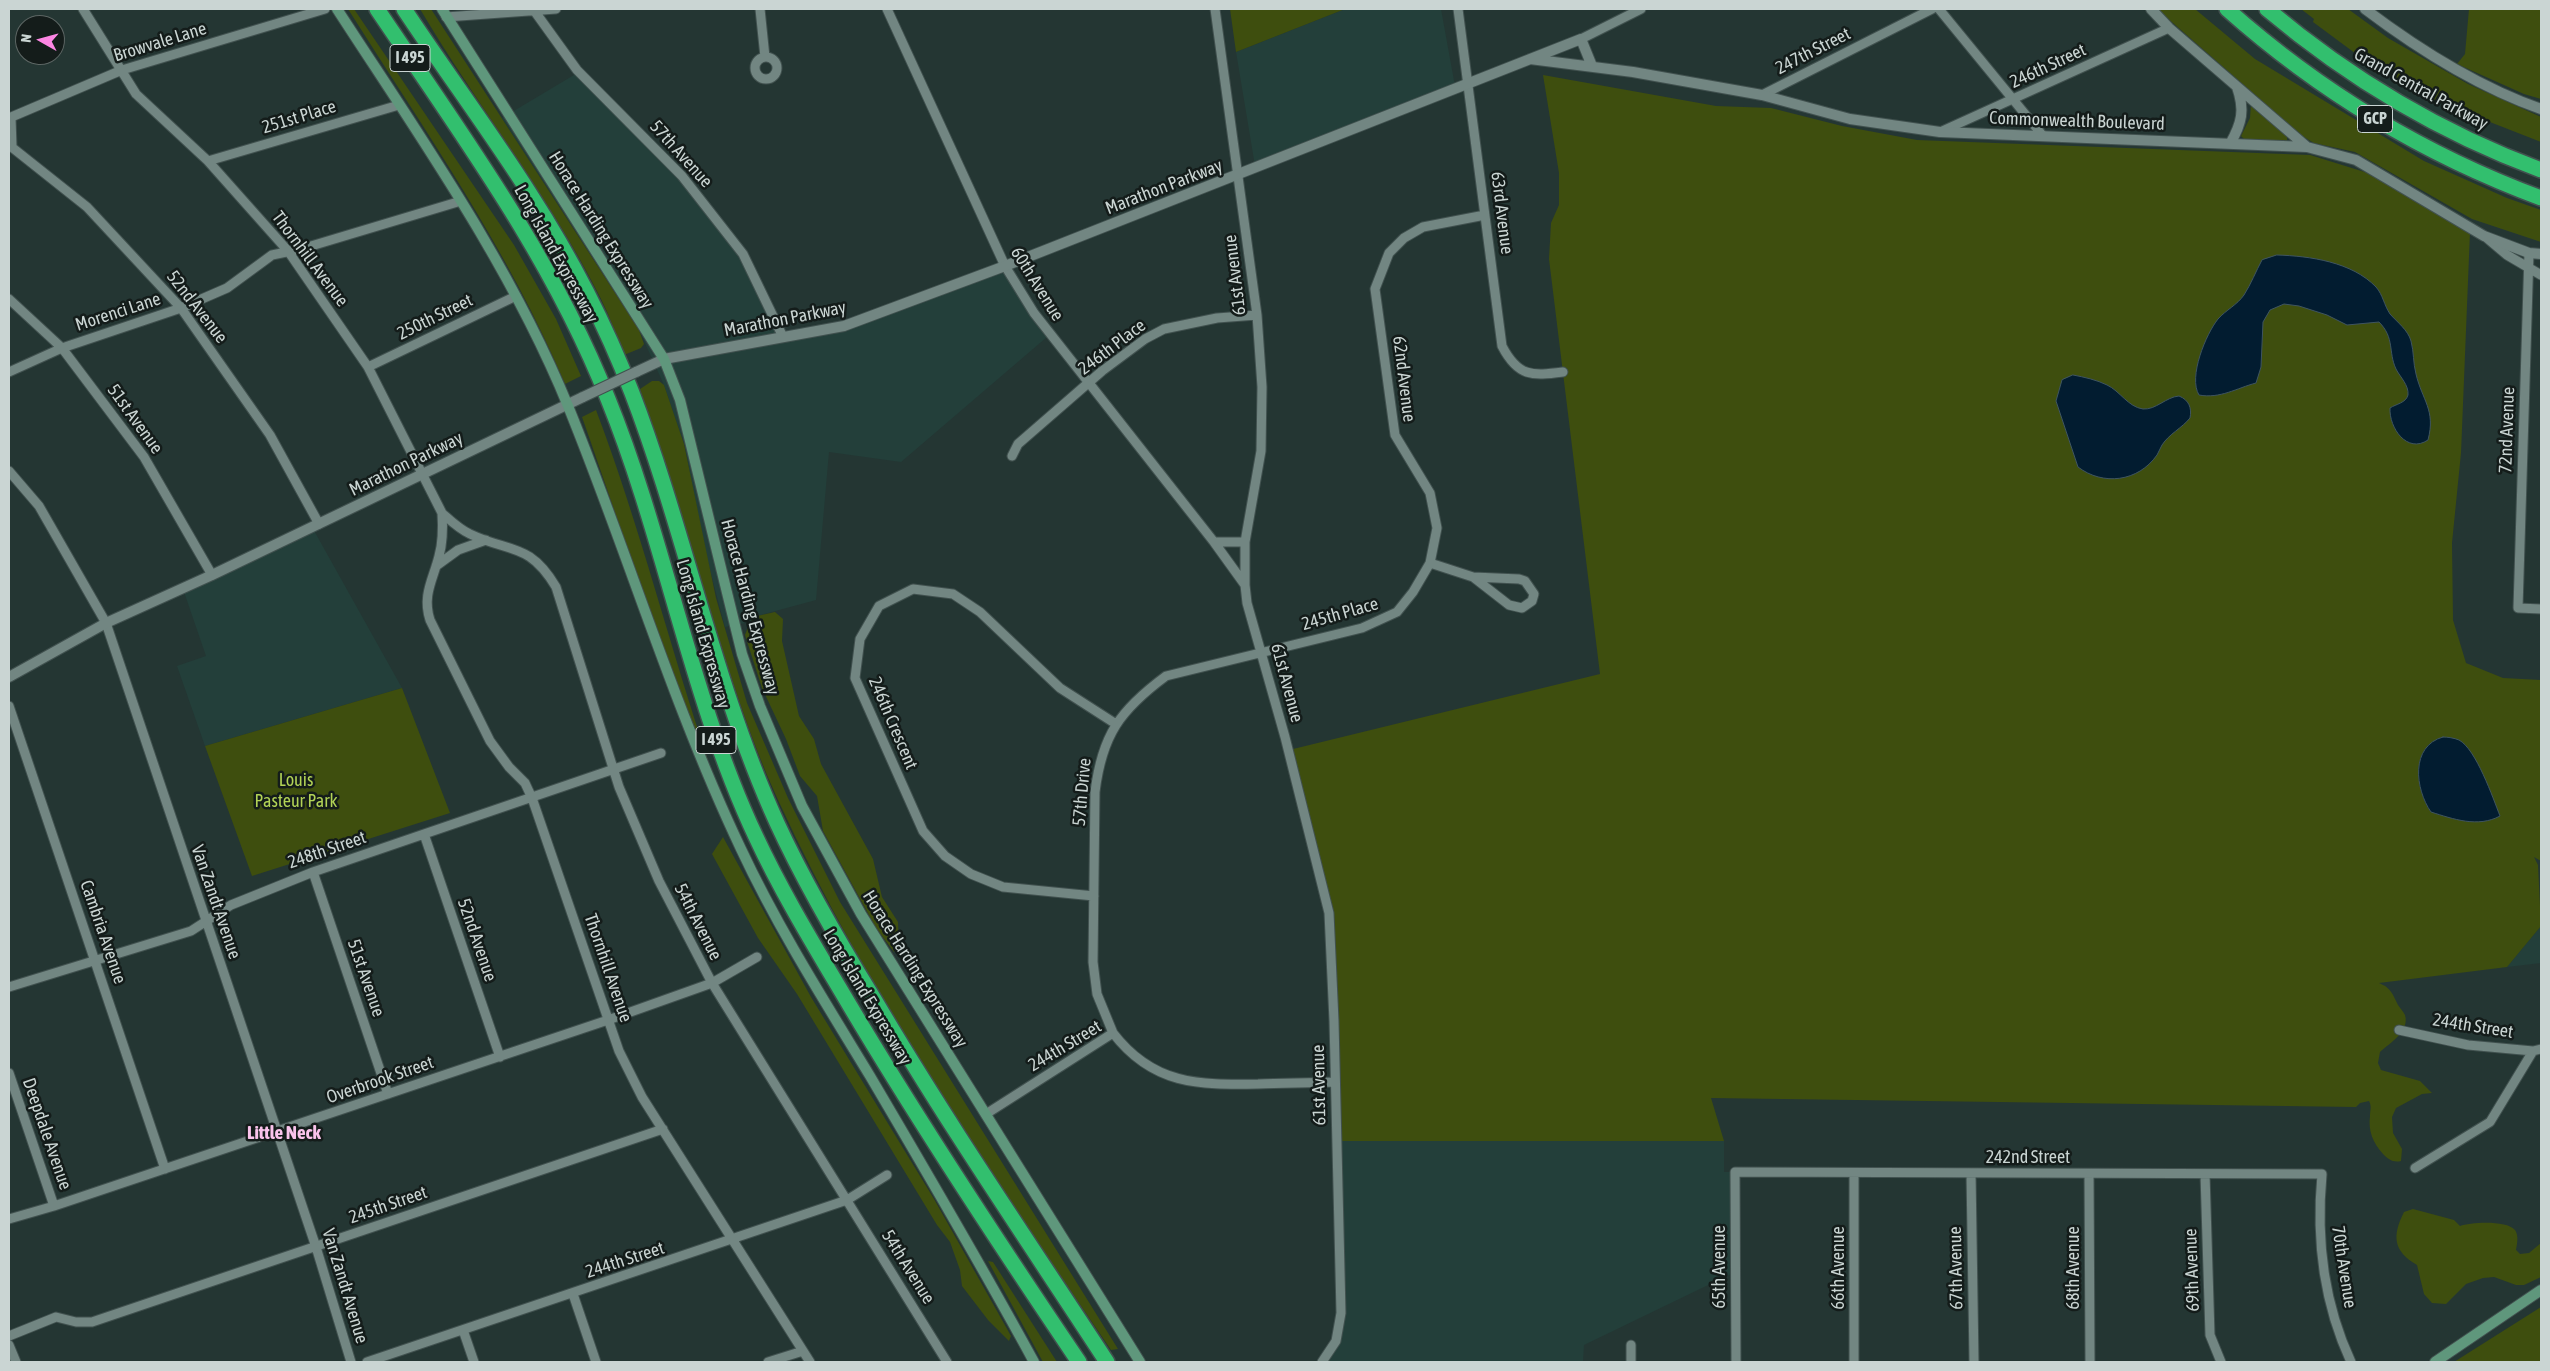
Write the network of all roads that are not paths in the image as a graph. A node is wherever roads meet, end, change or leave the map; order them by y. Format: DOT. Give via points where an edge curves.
graph roads {
  1 [pos="83,9"];
  2 [pos="325,9"];
  3 [pos="337,9"];
  4 [pos="377,9"];
  5 [pos="404,9"];
  6 [pos="410,9"];
  7 [pos="556,9"];
  8 [pos="760,9"];
  9 [pos="887,9"];
  10 [pos="1215,9"];
  11 [pos="1458,9"];
  12 [pos="1641,9"];
  13 [pos="1932,9"];
  14 [pos="1939,9"];
  15 [pos="2151,9"];
  16 [pos="2227,9"];
  17 [pos="2267,9"];
  18 [pos="2279,9"];
  19 [pos="2365,9"];
  20 [pos="533,10"];
  21 [pos="444,13"];
  22 [pos="2169,28"];
  23 [pos="1580,39"];
  24 [pos="765,57"];
  25 [pos="1530,59"];
  26 [pos="1592,66"];
  27 [pos="2341,66"];
  28 [pos="442,68"];
  29 [pos="122,70"];
  30 [pos="1469,83"];
  31 [pos="2237,86"];
  32 [pos="1762,96"];
  33 [pos="2012,100"];
  34 [pos="399,105"];
  35 [pos="2541,109"];
  36 [pos="10,118"];
  37 [pos="1940,132"];
  38 [pos="2042,136"];
  39 [pos="2230,144"];
  40 [pos="10,146"];
  41 [pos="2307,147"];
  42 [pos="208,161"];
  43 [pos="2541,170"];
  44 [pos="1240,174"];
  45 [pos="2541,198"];
  46 [pos="461,201"];
  47 [pos="1485,215"];
  48 [pos="2484,236"];
  49 [pos="288,251"];
  50 [pos="2529,253"];
  51 [pos="2541,254"];
  52 [pos="1004,266"];
  53 [pos="2528,269"];
  54 [pos="2541,275"];
  55 [pos="516,296"];
  56 [pos="9,299"];
  57 [pos="182,308"];
  58 [pos="1257,315"];
  59 [pos="783,337"];
  60 [pos="62,348"];
  61 [pos="664,359"];
  62 [pos="368,367"];
  63 [pos="9,372"];
  64 [pos="1563,372"];
  65 [pos="1090,383"];
  66 [pos="567,404"];
  67 [pos="1012,456"];
  68 [pos="9,471"];
  69 [pos="423,474"];
  70 [pos="442,513"];
  71 [pos="319,524"];
  72 [pos="486,540"];
  73 [pos="1214,542"];
  74 [pos="1245,542"];
  75 [pos="1430,563"];
  76 [pos="436,567"];
  77 [pos="212,575"];
  78 [pos="1474,577"];
  79 [pos="1244,585"];
  80 [pos="2541,609"];
  81 [pos="106,624"];
  82 [pos="1262,652"];
  83 [pos="9,677"];
  84 [pos="9,706"];
  85 [pos="1116,724"];
  86 [pos="661,754"];
  87 [pos="612,771"];
  88 [pos="532,798"];
  89 [pos="424,834"];
  90 [pos="313,872"];
  91 [pos="1094,896"];
  92 [pos="206,922"];
  93 [pos="757,957"];
  94 [pos="95,959"];
  95 [pos="712,983"];
  96 [pos="9,987"];
  97 [pos="608,1020"];
  98 [pos="2399,1030"];
  99 [pos="1113,1033"];
  100 [pos="2537,1050"];
  101 [pos="500,1057"];
  102 [pos="9,1073"];
  103 [pos="1334,1082"];
  104 [pos="388,1094"];
  105 [pos="13,1100"];
  106 [pos="986,1114"];
  107 [pos="663,1129"];
  108 [pos="277,1132"];
  109 [pos="2415,1168"];
  110 [pos="165,1169"];
  111 [pos="1735,1172"];
  112 [pos="1854,1173"];
  113 [pos="1971,1173"];
  114 [pos="2089,1174"];
  115 [pos="2205,1174"];
  116 [pos="2322,1174"];
  117 [pos="887,1175"];
  118 [pos="847,1200"];
  119 [pos="54,1206"];
  120 [pos="9,1219"];
  121 [pos="734,1240"];
  122 [pos="316,1247"];
  123 [pos="2541,1290"];
  124 [pos="573,1294"];
  125 [pos="464,1330"];
  126 [pos="9,1336"];
  127 [pos="9,1345"];
  128 [pos="1631,1345"];
  129 [pos="803,1351"];
  130 [pos="16,1362"];
  131 [pos="352,1362"];
  132 [pos="366,1362"];
  133 [pos="474,1362"];
  134 [pos="596,1362"];
  135 [pos="768,1362"];
  136 [pos="810,1362"];
  137 [pos="947,1362"];
  138 [pos="1034,1362"];
  139 [pos="1078,1362"];
  140 [pos="1108,1362"];
  141 [pos="1140,1362"];
  142 [pos="1322,1362"];
  143 [pos="1631,1362"];
  144 [pos="1736,1362"];
  145 [pos="1854,1362"];
  146 [pos="1974,1362"];
  147 [pos="2090,1362"];
  148 [pos="2221,1362"];
  149 [pos="2351,1362"];
  150 [pos="2435,1362"];
  1 -- 29 [label="street, Thornhill Avenue"];
  2 -- 29 [label="street, Browvale Lane"];
  3 -- 34 [label="main road"];
  4 -- 139 [label="highway, Long Island Expressway / I 495" via="514,212 580,333 633,466 705,709 729,776 757,839 794,910 889,1071"];
  5 -- 28 [label="highway, Long Island Expressway / I 495"];
  6 -- 28 [label="highway"];
  7 -- 20 [label="street"];
  8 -- 24 [label="street"];
  9 -- 52 [label="street, 60th Avenue"];
  10 -- 44 [label="street, 61st Avenue"];
  11 -- 30 [label="street, 63rd Avenue"];
  12 -- 23 [label="street, Marathon Parkway"];
  13 -- 32 [label="street, 247th Street"];
  14 -- 33 [label="street"];
  15 -- 22 [label="street"];
  16 -- 45 [label="highway, GCP" via="2312,78 2371,117 2434,152"];
  17 -- 27 [label="highway, Grand Central Parkway / GCP"];
  18 -- 27 [label="highway"];
  19 -- 35 [label="street" via="2429,55 2520,102"];
  20 -- 21 [label="street"];
  20 -- 59 [label="street, 57th Avenue" via="577,70 682,176 737,246"];
  21 -- 61 [label="main road, Horace Harding Expressway"];
  22 -- 31 [label="street"];
  22 -- 33 [label="street, 246th Street"];
  23 -- 25 [label="street, Marathon Parkway"];
  23 -- 26 [label="street"];
  25 -- 26 [label="street, Commonwealth Boulevard"];
  25 -- 30 [label="street, Marathon Parkway"];
  26 -- 32 [label="street, Commonwealth Boulevard"];
  27 -- 43 [label="highway, Grand Central Parkway / GCP" via="2450,131"];
  28 -- 140 [label="highway, Long Island Expressway / I 495" via="530,193 570,261 601,323 631,390 657,465 730,706 753,770 811,891 971,1158"];
  29 -- 36 [label="street, Browvale Lane"];
  29 -- 42 [label="street, Thornhill Avenue" via="136,94"];
  30 -- 44 [label="street, Marathon Parkway"];
  30 -- 47 [label="street, 63rd Avenue"];
  31 -- 39 [label="street" via="2243,116"];
  31 -- 41 [label="street"];
  32 -- 37 [label="street, Commonwealth Boulevard" via="1850,119"];
  33 -- 37 [label="street, 246th Street"];
  33 -- 38 [label="street"];
  34 -- 42 [label="street, 251st Place"];
  34 -- 46 [label="main road"];
  36 -- 40 [label="street"];
  37 -- 38 [label="street, Commonwealth Boulevard"];
  38 -- 39 [label="street, Commonwealth Boulevard"];
  39 -- 41 [label="street, Commonwealth Boulevard"];
  40 -- 57 [label="street, 52nd Avenue" via="87,207"];
  41 -- 48 [label="street, Commonwealth Boulevard" via="2356,160"];
  42 -- 49 [label="street, Thornhill Avenue"];
  44 -- 52 [label="street, Marathon Parkway"];
  44 -- 58 [label="street, 61st Avenue"];
  46 -- 49 [label="street, Morenci Lane"];
  46 -- 55 [label="main road"];
  47 -- 64 [label="street, 63rd Avenue" via="1502,346 1510,362 1522,372 1539,375"];
  47 -- 75 [label="street, 62nd Avenue" via="1423,227 1404,238 1389,253 1376,288 1395,435 1430,494 1437,528"];
  48 -- 50 [label="street, Commonwealth Boulevard"];
  48 -- 53 [label="street"];
  49 -- 57 [label="street, Morenci Lane" via="272,255 227,288"];
  49 -- 62 [label="street, Thornhill Avenue"];
  50 -- 51 [label="street, Commonwealth Boulevard"];
  50 -- 53 [label="street, 72nd Avenue"];
  52 -- 59 [label="street, Marathon Parkway" via="844,326"];
  52 -- 65 [label="street, 60th Avenue" via="1045,329"];
  53 -- 54 [label="street"];
  53 -- 80 [label="street, 72nd Avenue" via="2518,608"];
  55 -- 62 [label="street, 250th Street"];
  55 -- 66 [label="main road"];
  56 -- 60 [label="street, 51st Avenue"];
  57 -- 60 [label="street, Morenci Lane"];
  57 -- 71 [label="street, 52nd Avenue" via="270,435"];
  58 -- 65 [label="street, 246th Place" via="1217,318 1164,329 1145,338"];
  58 -- 74 [label="street, 61st Avenue" via="1262,387 1261,451"];
  59 -- 61 [label="street, Marathon Parkway"];
  60 -- 63 [label="street, Morenci Lane"];
  60 -- 77 [label="street, 51st Avenue" via="144,457"];
  61 -- 66 [label="street, Marathon Parkway, bridge"];
  61 -- 106 [label="main road, Horace Harding Expressway" via="680,400 742,654 781,759 802,806 861,914"];
  62 -- 69 [label="street, Thornhill Avenue"];
  65 -- 67 [label="street, 246th Place" via="1018,444"];
  65 -- 73 [label="street, 60th Avenue"];
  66 -- 69 [label="street, Marathon Parkway"];
  66 -- 138 [label="main road" via="693,742 744,856 804,966 927,1171"];
  68 -- 81 [label="street, Van Zandt Avenue" via="39,506"];
  69 -- 70 [label="street, Thornhill Avenue"];
  69 -- 71 [label="street, Marathon Parkway"];
  70 -- 72 [label="street, 54th Avenue" via="461,529"];
  70 -- 76 [label="street, Thornhill Avenue" via="442,539"];
  71 -- 77 [label="street, Marathon Parkway"];
  72 -- 76 [label="street" via="458,550"];
  72 -- 87 [label="street, 54th Avenue" via="525,554 541,566 556,587"];
  73 -- 74 [label="street"];
  73 -- 79 [label="street, 60th Avenue"];
  74 -- 79 [label="street, 61st Avenue"];
  75 -- 78 [label="street"];
  75 -- 82 [label="street, 245th Place" via="1397,612 1383,620"];
  76 -- 88 [label="street, Thornhill Avenue" via="427,590 426,606 430,620 490,741 525,783"];
  77 -- 81 [label="street, Marathon Parkway"];
  78 -- 78 [label="street" via="1515,607 1527,605 1534,594 1519,578"];
  79 -- 82 [label="street, 61st Avenue"];
  81 -- 83 [label="street, Marathon Parkway"];
  81 -- 92 [label="street, Van Zandt Avenue"];
  82 -- 85 [label="street, 57th Drive" via="1166,676 1140,695"];
  82 -- 103 [label="street, 61st Avenue" via="1329,913"];
  84 -- 94 [label="street, Cambria Avenue"];
  85 -- 91 [label="street, 57th Drive" via="1098,765"];
  85 -- 91 [label="street, 246th Crescent" via="1060,688 980,612 952,594 913,589 879,606 860,639 855,678 923,831 945,856 971,874 1003,887"];
  86 -- 87 [label="street, 248th Street"];
  87 -- 88 [label="street, 248th Street"];
  87 -- 95 [label="street, 54th Avenue" via="659,881"];
  88 -- 89 [label="street, 248th Street"];
  88 -- 97 [label="street, Thornhill Avenue"];
  89 -- 90 [label="street, 248th Street"];
  89 -- 101 [label="street, 52nd Avenue"];
  90 -- 92 [label="street, 248th Street" via="251,895"];
  90 -- 104 [label="street, 51st Avenue"];
  91 -- 99 [label="street, 57th Drive" via="1094,980"];
  92 -- 94 [label="street, 248th Street" via="191,932"];
  92 -- 108 [label="street, Van Zandt Avenue"];
  93 -- 95 [label="street, Overbrook Street"];
  94 -- 96 [label="street, 248th Street"];
  94 -- 110 [label="street, Cambria Avenue"];
  95 -- 97 [label="street, Overbrook Street"];
  95 -- 118 [label="street, 54th Avenue"];
  97 -- 101 [label="street, Overbrook Street"];
  97 -- 107 [label="street, Thornhill Avenue" via="630,1074"];
  98 -- 100 [label="street, 244th Street" via="2468,1045"];
  99 -- 103 [label="street, 244th Street" via="1128,1050 1149,1065 1191,1083"];
  99 -- 106 [label="street, 244th Street"];
  100 -- 109 [label="street" via="2490,1122"];
  101 -- 104 [label="street, Overbrook Street"];
  102 -- 105 [label="street, Deepdale Avenue"];
  103 -- 142 [label="street, 61st Avenue" via="1340,1323 1336,1341"];
  104 -- 108 [label="street, Overbrook Street"];
  105 -- 119 [label="street, Deepdale Avenue"];
  106 -- 141 [label="main road, Horace Harding Expressway"];
  107 -- 121 [label="street, Thornhill Avenue"];
  107 -- 122 [label="street, 245th Street"];
  108 -- 110 [label="street, Overbrook Street"];
  108 -- 122 [label="street, Van Zandt Avenue"];
  110 -- 119 [label="street, Overbrook Street"];
  111 -- 112 [label="street, 242nd Street"];
  111 -- 144 [label="street, 65th Avenue"];
  112 -- 113 [label="street, 242nd Street"];
  112 -- 145 [label="street, 66th Avenue"];
  113 -- 114 [label="street, 242nd Street"];
  113 -- 146 [label="street, 67th Avenue"];
  114 -- 115 [label="street, 242nd Street"];
  114 -- 147 [label="street, 68th Avenue"];
  115 -- 116 [label="street, 242nd Street"];
  115 -- 148 [label="street, 69th Avenue" via="2210,1335"];
  116 -- 149 [label="street, 70th Avenue" via="2320,1221 2324,1273"];
  117 -- 118 [label="street, 244th Street"];
  118 -- 121 [label="street, 244th Street"];
  118 -- 137 [label="street, 54th Avenue"];
  119 -- 120 [label="street, Overbrook Street"];
  121 -- 124 [label="street, 244th Street"];
  121 -- 129 [label="street, Thornhill Avenue"];
  122 -- 126 [label="street, 245th Street" via="92,1322 56,1317"];
  122 -- 131 [label="street, Van Zandt Avenue"];
  123 -- 150 [label="main road"];
  124 -- 125 [label="street, 244th Street"];
  124 -- 134 [label="street"];
  125 -- 132 [label="street, 244th Street"];
  125 -- 133 [label="street"];
  127 -- 130 [label="street"];
  128 -- 143 [label="street"];
  129 -- 135 [label="street"];
  129 -- 136 [label="street, Thornhill Avenue"];
}
